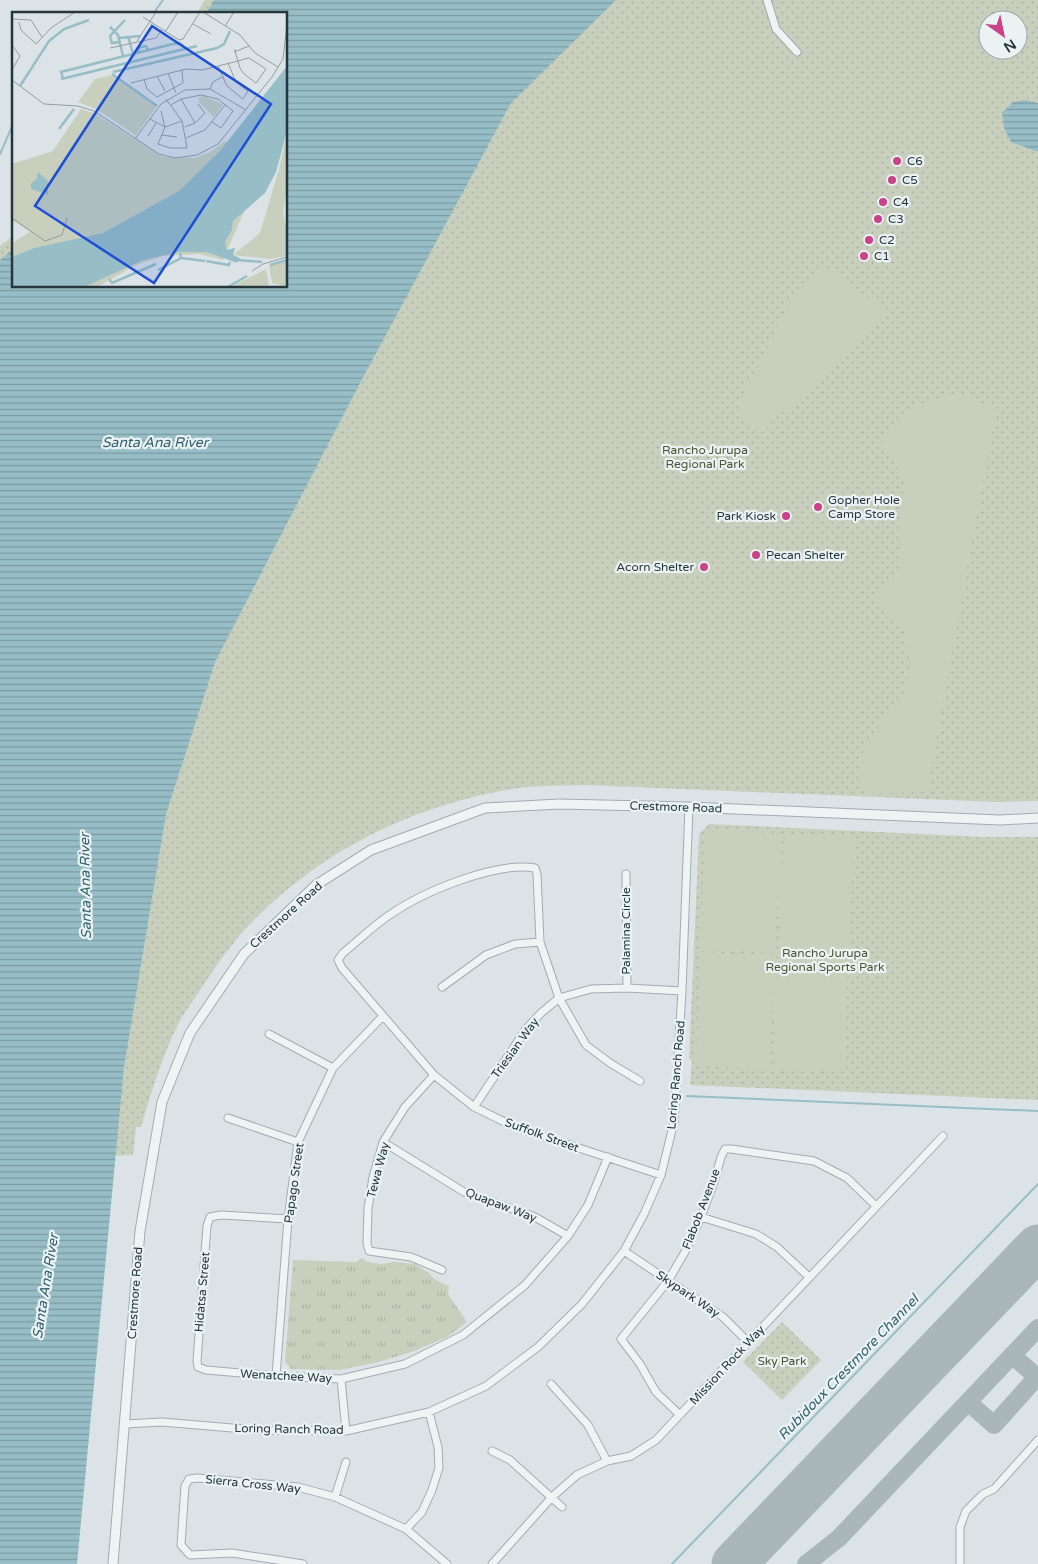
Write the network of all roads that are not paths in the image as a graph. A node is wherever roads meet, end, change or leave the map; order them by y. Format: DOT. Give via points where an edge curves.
graph roads {
  1 [pos="766,0"];
  2 [pos="797,52"];
  3 [pos="689,806"];
  4 [pos="1038,818"];
  5 [pos="626,874"];
  6 [pos="540,942"];
  7 [pos="442,987"];
  8 [pos="627,988"];
  9 [pos="682,991"];
  10 [pos="559,998"];
  11 [pos="382,1017"];
  12 [pos="269,1034"];
  13 [pos="334,1068"];
  14 [pos="434,1075"];
  15 [pos="640,1080"];
  16 [pos="474,1107"];
  17 [pos="228,1118"];
  18 [pos="943,1136"];
  19 [pos="298,1142"];
  20 [pos="383,1142"];
  21 [pos="608,1157"];
  22 [pos="661,1174"];
  23 [pos="876,1206"];
  24 [pos="701,1217"];
  25 [pos="288,1219"];
  26 [pos="568,1236"];
  27 [pos="624,1252"];
  28 [pos="442,1270"];
  29 [pos="810,1277"];
  30 [pos="668,1281"];
  31 [pos="748,1342"];
  32 [pos="198,1367"];
  33 [pos="276,1376"];
  34 [pos="341,1379"];
  35 [pos="551,1384"];
  36 [pos="429,1412"];
  37 [pos="680,1415"];
  38 [pos="125,1424"];
  39 [pos="346,1431"];
  40 [pos="1038,1440"];
  41 [pos="492,1451"];
  42 [pos="607,1461"];
  43 [pos="346,1462"];
  44 [pos="335,1497"];
  45 [pos="552,1497"];
  46 [pos="562,1506"];
  47 [pos="406,1529"];
  48 [pos="113,1564"];
  49 [pos="303,1564"];
  50 [pos="447,1564"];
  51 [pos="492,1564"];
  52 [pos="960,1564"];
  1 -- 2 [label="street" via="776,29"];
  3 -- 4 [label="street, Crestmore Road" via="1000,820"];
  3 -- 9 [label="street, Loring Ranch Road"];
  3 -- 38 [label="street, Crestmore Road" via="559,804 485,808 371,850 316,885 244,954 190,1033 162,1102 140,1231"];
  5 -- 8 [label="street, Palamina Circle"];
  6 -- 7 [label="street" via="515,944 486,956"];
  6 -- 10 [label="street"];
  6 -- 11 [label="street, Suffolk Street" via="535,868 501,869 441,887 390,914 338,960"];
  8 -- 9 [label="street, Triesian Way"];
  8 -- 10 [label="street, Triesian Way" via="591,989"];
  9 -- 22 [label="street, Loring Ranch Road" via="674,1122"];
  10 -- 15 [label="street" via="586,1045"];
  10 -- 16 [label="street, Triesian Way" via="526,1029"];
  11 -- 13 [label="street, Papago Street"];
  11 -- 14 [label="street, Suffolk Street"];
  12 -- 13 [label="street"];
  13 -- 19 [label="street, Papago Street"];
  14 -- 16 [label="street, Suffolk Street"];
  14 -- 20 [label="street, Tewa Way" via="404,1107"];
  16 -- 21 [label="street, Suffolk Street" via="515,1127"];
  17 -- 19 [label="street"];
  18 -- 23 [label="street, Mission Rock Way"];
  19 -- 25 [label="street, Papago Street"];
  20 -- 26 [label="street, Quapaw Way" via="464,1192 535,1217"];
  20 -- 28 [label="street, Tewa Way" via="368,1208 369,1251 411,1257"];
  21 -- 22 [label="street, Suffolk Street"];
  21 -- 26 [label="street, Wenatchee Way" via="588,1205"];
  22 -- 27 [label="street, Loring Ranch Road"];
  23 -- 24 [label="street, Flabob Avenue" via="847,1178 814,1161 731,1148 725,1149 721,1157"];
  23 -- 29 [label="street, Mission Rock Way"];
  24 -- 29 [label="street" via="756,1234"];
  24 -- 30 [label="street, Flabob Avenue"];
  25 -- 32 [label="street, Hidatsa Street" via="210,1216"];
  25 -- 33 [label="street, Papago Street"];
  26 -- 34 [label="street, Wenatchee Way" via="525,1285 463,1336 405,1364"];
  27 -- 30 [label="street, Skypark Way"];
  27 -- 36 [label="street, Loring Ranch Road" via="582,1304 538,1347 486,1386"];
  29 -- 31 [label="street, Mission Rock Way"];
  30 -- 31 [label="street, Skypark Way" via="722,1317"];
  30 -- 37 [label="street, Flabob Avenue" via="621,1339 656,1392"];
  31 -- 37 [label="street, Mission Rock Way"];
  32 -- 33 [label="street, Wenatchee Way"];
  33 -- 34 [label="street, Wenatchee Way"];
  34 -- 39 [label="street"];
  35 -- 42 [label="street" via="588,1425"];
  36 -- 39 [label="street, Loring Ranch Road"];
  36 -- 47 [label="street" via="438,1447 439,1468 422,1512"];
  37 -- 42 [label="street, Mission Rock Way" via="656,1440 631,1456"];
  38 -- 39 [label="street, Loring Ranch Road" via="162,1422 256,1430"];
  38 -- 48 [label="street, Crestmore Road"];
  40 -- 52 [label="street" via="994,1489 983,1494 966,1511 960,1527"];
  41 -- 45 [label="street" via="510,1460"];
  42 -- 45 [label="street, Mission Rock Way" via="577,1475"];
  43 -- 44 [label="street"];
  44 -- 47 [label="street, Sierra Cross Way"];
  44 -- 49 [label="street, Sierra Cross Way" via="298,1488 198,1478 189,1479 185,1486 181,1545 190,1555 232,1553"];
  45 -- 46 [label="street"];
  45 -- 51 [label="street, Mission Rock Way"];
  47 -- 50 [label="street, Sierra Cross Way"];
}
